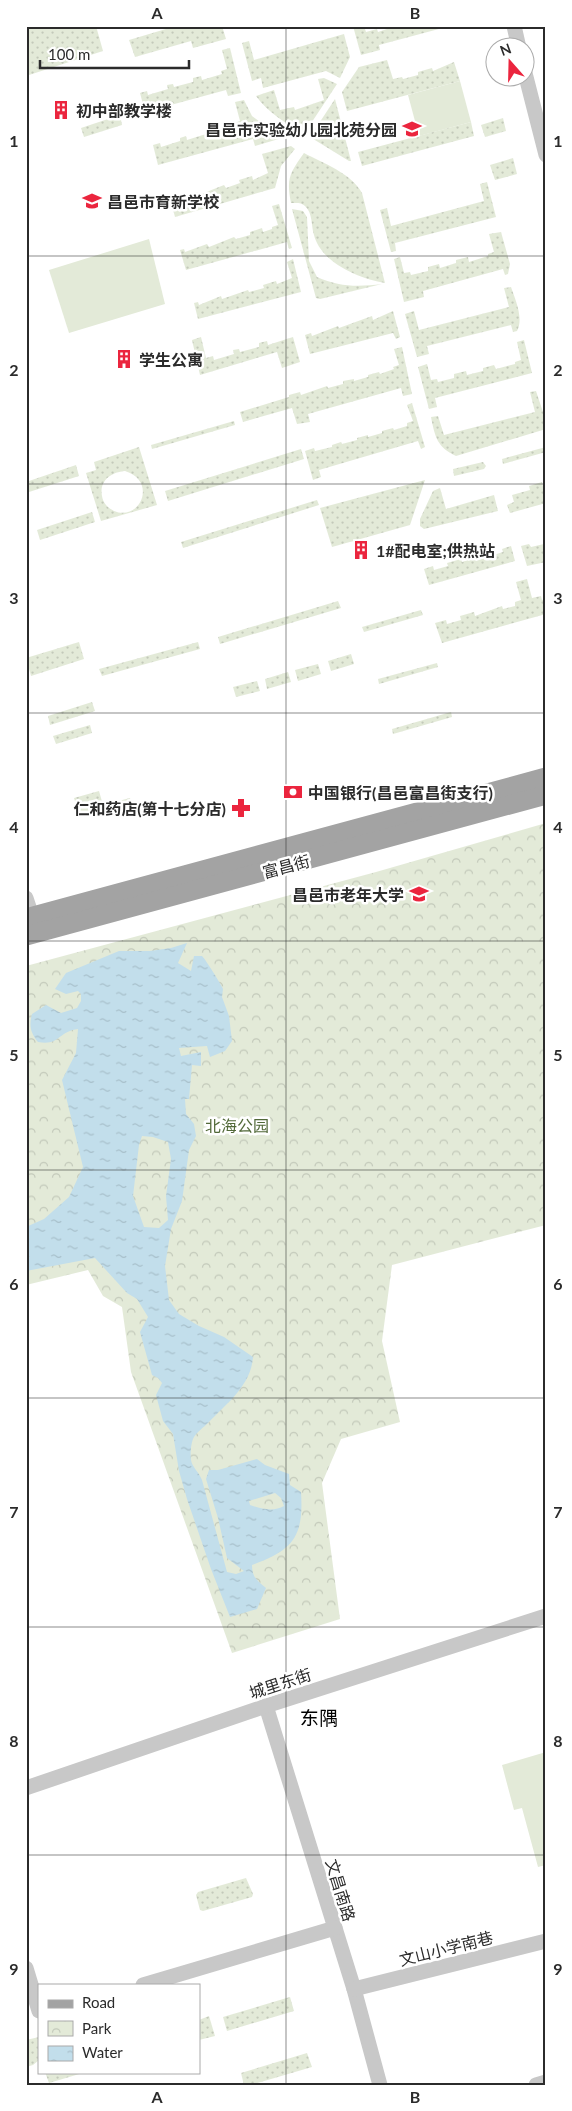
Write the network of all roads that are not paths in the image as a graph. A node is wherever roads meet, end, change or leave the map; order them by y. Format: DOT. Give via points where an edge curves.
graph roads {
  1 [pos="529,88"];
  2 [pos="546,155"];
  3 [pos="546,777"];
  4 [pos="546,795"];
  5 [pos="26,898"];
  6 [pos="30,926"];
  7 [pos="546,1616"];
  8 [pos="266,1706"];
  9 [pos="26,1788"];
  10 [pos="335,1928"];
  11 [pos="546,1941"];
  12 [pos="26,1968"];
  13 [pos="146,1984"];
  14 [pos="354,1989"];
  15 [pos="38,2008"];
  16 [pos="546,2082"];
  17 [pos="380,2085"];
  18 [pos="536,2085"];
  1 -- 2 [label="street"];
  3 -- 6 [label="main road, 富昌街"];
  4 -- 6 [label="main road, 富昌街"];
  5 -- 6 [label="street"];
  7 -- 8 [label="street, 城里东街"];
  8 -- 9 [label="street, 城里东街"];
  8 -- 10 [label="street, 文昌南路"];
  10 -- 13 [label="street"];
  10 -- 14 [label="street, 文昌南路"];
  11 -- 14 [label="street, 文山小学南巷"];
  12 -- 15 [label="street"];
  14 -- 17 [label="street, 文昌南路"];
  16 -- 18 [label="street"];
}
